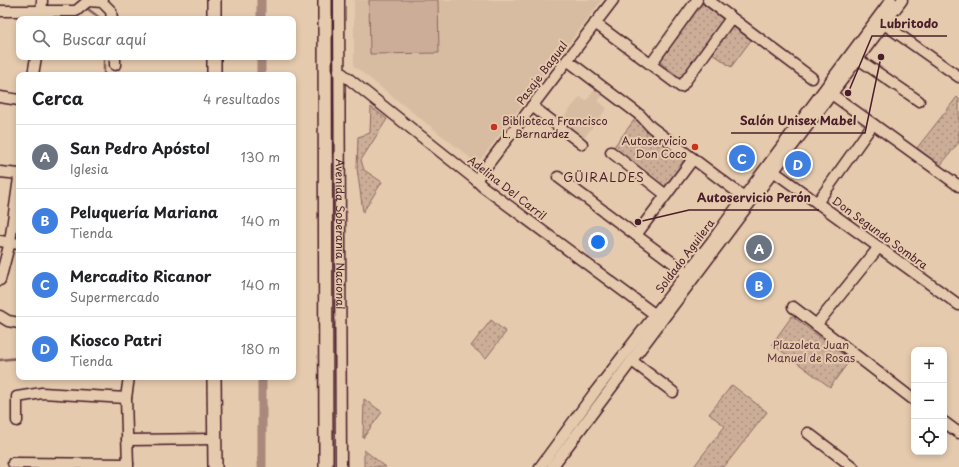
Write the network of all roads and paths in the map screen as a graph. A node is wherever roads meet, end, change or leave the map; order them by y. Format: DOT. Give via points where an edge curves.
graph roads {
  1 [pos="42,0"];
  2 [pos="214,0"];
  3 [pos="325,0"];
  4 [pos="339,0"];
  5 [pos="613,0"];
  6 [pos="697,0"];
  7 [pos="708,0"];
  8 [pos="892,0"];
  9 [pos="902,0"];
  10 [pos="722,4"];
  11 [pos="0,11"];
  12 [pos="42,15"];
  13 [pos="112,16"];
  14 [pos="214,16"];
  15 [pos="731,18"];
  16 [pos="595,23"];
  17 [pos="884,24"];
  18 [pos="858,58"];
  19 [pos="36,60"];
  20 [pos="214,60"];
  21 [pos="567,60"];
  22 [pos="651,64"];
  23 [pos="339,71"];
  24 [pos="34,72"];
  25 [pos="214,72"];
  26 [pos="812,78"];
  27 [pos="959,78"];
  28 [pos="828,92"];
  29 [pos="0,97"];
  30 [pos="16,100"];
  31 [pos="918,101"];
  32 [pos="532,106"];
  33 [pos="873,124"];
  34 [pos="582,144"];
  35 [pos="611,152"];
  36 [pos="693,159"];
  37 [pos="770,169"];
  38 [pos="0,172"];
  39 [pos="16,174"];
  40 [pos="558,177"];
  41 [pos="476,180"];
  42 [pos="959,186"];
  43 [pos="666,195"];
  44 [pos="744,197"];
  45 [pos="16,199"];
  46 [pos="817,203"];
  47 [pos="636,235"];
  48 [pos="10,242"];
  49 [pos="879,247"];
  50 [pos="711,249"];
  51 [pos="688,274"];
  52 [pos="0,280"];
  53 [pos="959,305"];
  54 [pos="793,307"];
  55 [pos="0,316"];
  56 [pos="659,318"];
  57 [pos="16,322"];
  58 [pos="816,325"];
  59 [pos="632,361"];
  60 [pos="129,380"];
  61 [pos="214,380"];
  62 [pos="673,392"];
  63 [pos="126,398"];
  64 [pos="911,398"];
  65 [pos="17,421"];
  66 [pos="947,424"];
  67 [pos="808,433"];
  68 [pos="959,433"];
  69 [pos="215,438"];
  70 [pos="127,440"];
  71 [pos="12,463"];
  72 [pos="128,465"];
  73 [pos="54,466"];
  74 [pos="215,467"];
  75 [pos="326,467"];
  76 [pos="341,467"];
  77 [pos="540,467"];
  78 [pos="552,467"];
  79 [pos="853,467"];
  1 -- 12 [label="street"];
  2 -- 14 [label="main road"];
  3 -- 75 [label="main road, Avenida Soberanía Nacional"];
  4 -- 23 [label="street, Avenida Soberanía Nacional"];
  5 -- 16 [label="street, Pasaje Bagual"];
  6 -- 22 [label="street"];
  7 -- 10 [label="street"];
  8 -- 28 [label="street, Soldado Aguilera"];
  9 -- 17 [label="street, Soldado Aguilera"];
  10 -- 15 [label="street"];
  11 -- 12 [label="street"];
  12 -- 13 [label="street" via="76,11 88,1 102,2 112,11"];
  15 -- 22 [label="street" via="681,87"];
  15 -- 26 [label="street"];
  16 -- 21 [label="street, Pasaje Bagual"];
  16 -- 22 [label="street"];
  17 -- 18 [label="street, Soldado Aguilera"];
  17 -- 27 [label="street"];
  18 -- 28 [label="street, Soldado Aguilera"];
  18 -- 31 [label="street"];
  19 -- 24 [label="street"];
  20 -- 25 [label="main road"];
  21 -- 32 [label="street, Pasaje Bagual"];
  21 -- 36 [label="street"];
  23 -- 41 [label="street, Adelina Del Carril"];
  23 -- 76 [label="street, Avenida Soberanía Nacional"];
  28 -- 33 [label="street"];
  28 -- 37 [label="street, Soldado Aguilera"];
  29 -- 30 [label="street"];
  32 -- 34 [label="street"];
  32 -- 41 [label="street, Pasaje Bagual"];
  33 -- 42 [label="street"];
  33 -- 46 [label="street"];
  35 -- 43 [label="street"];
  36 -- 43 [label="street"];
  36 -- 44 [label="street"];
  37 -- 44 [label="street, Soldado Aguilera"];
  37 -- 46 [label="street, Don Segundo Sombra"];
  37 -- 50 [label="street, Soldado Aguilera"];
  38 -- 39 [label="street"];
  40 -- 47 [label="street"];
  41 -- 56 [label="street, Adelina Del Carril"];
  43 -- 47 [label="street"];
  44 -- 50 [label="street, Soldado Aguilera"];
  45 -- 48 [label="street"];
  46 -- 49 [label="street, Don Segundo Sombra"];
  47 -- 51 [label="street"];
  48 -- 52 [label="street"];
  49 -- 53 [label="street, Don Segundo Sombra"];
  49 -- 58 [label="street"];
  50 -- 51 [label="street, Soldado Aguilera"];
  50 -- 56 [label="street, Soldado Aguilera"];
  51 -- 56 [label="street, Soldado Aguilera"];
  54 -- 58 [label="street"];
  55 -- 57 [label="street"];
  56 -- 59 [label="street, Soldado Aguilera"];
  56 -- 77 [label="street, Soldado Aguilera" via="595,392"];
  58 -- 64 [label="street"];
  59 -- 62 [label="street"];
  59 -- 78 [label="street, Soldado Aguilera"];
  60 -- 63 [label="street"];
  61 -- 69 [label="main road"];
  63 -- 65 [label="street" via="42,393 17,397"];
  63 -- 70 [label="street"];
  66 -- 68 [label="street"];
  67 -- 79 [label="street"];
  69 -- 70 [label="street"];
  69 -- 74 [label="main road"];
  70 -- 72 [label="street"];
  71 -- 73 [label="street"];
  72 -- 73 [label="street"];
}
